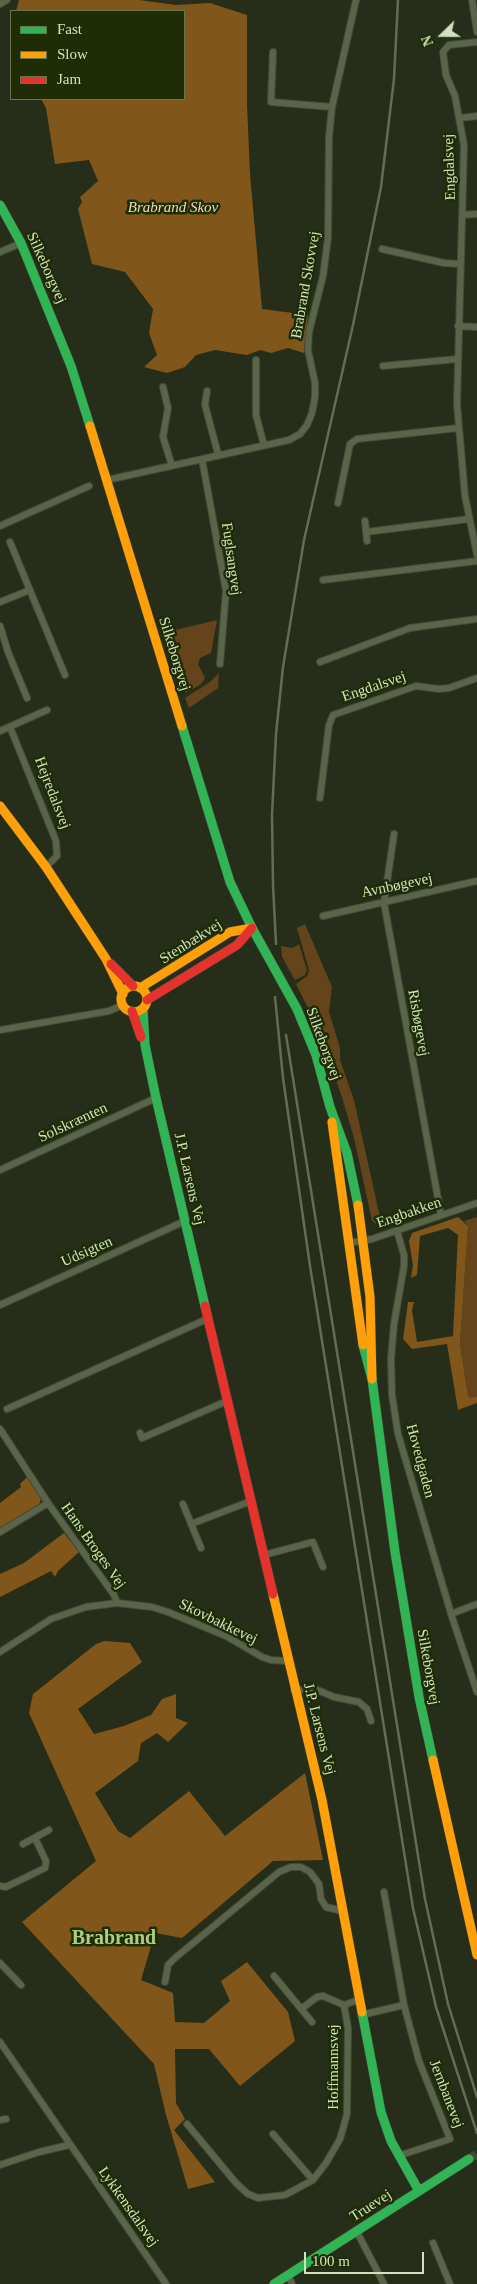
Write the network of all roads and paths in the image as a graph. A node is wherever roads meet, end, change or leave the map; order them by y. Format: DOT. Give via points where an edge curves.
graph roads {
  1 [pos="7,0"];
  2 [pos="356,0"];
  3 [pos="472,0"];
  4 [pos="0,4"];
  5 [pos="477,32"];
  6 [pos="477,42"];
  7 [pos="273,52"];
  8 [pos="332,107"];
  9 [pos="477,116"];
  10 [pos="460,118"];
  11 [pos="0,205"];
  12 [pos="477,214"];
  13 [pos="463,215"];
  14 [pos="21,243"];
  15 [pos="382,250"];
  16 [pos="0,252"];
  17 [pos="460,264"];
  18 [pos="458,326"];
  19 [pos="477,327"];
  20 [pos="457,359"];
  21 [pos="256,360"];
  22 [pos="383,366"];
  23 [pos="163,386"];
  24 [pos="208,391"];
  25 [pos="458,428"];
  26 [pos="264,445"];
  27 [pos="218,454"];
  28 [pos="202,459"];
  29 [pos="172,466"];
  30 [pos="107,480"];
  31 [pos="89,486"];
  32 [pos="338,503"];
  33 [pos="469,519"];
  34 [pos="365,521"];
  35 [pos="0,526"];
  36 [pos="366,532"];
  37 [pos="367,541"];
  38 [pos="10,542"];
  39 [pos="477,555"];
  40 [pos="477,561"];
  41 [pos="323,580"];
  42 [pos="30,590"];
  43 [pos="0,602"];
  44 [pos="477,619"];
  45 [pos="0,626"];
  46 [pos="320,662"];
  47 [pos="220,664"];
  48 [pos="65,675"];
  49 [pos="477,678"];
  50 [pos="27,698"];
  51 [pos="47,710"];
  52 [pos="10,727"];
  53 [pos="0,731"];
  54 [pos="320,798"];
  55 [pos="0,806"];
  56 [pos="394,834"];
  57 [pos="46,867"];
  58 [pos="477,881"];
  59 [pos="384,903"];
  60 [pos="323,916"];
  61 [pos="252,928"];
  62 [pos="106,959"];
  63 [pos="136,987"];
  64 [pos="123,994"];
  65 [pos="147,1000"];
  66 [pos="123,1005"];
  67 [pos="143,1009"];
  68 [pos="132,1011"];
  69 [pos="0,1030"];
  70 [pos="145,1045"];
  71 [pos="156,1098"];
  72 [pos="330,1106"];
  73 [pos="0,1170"];
  74 [pos="477,1203"];
  75 [pos="441,1215"];
  76 [pos="185,1221"];
  77 [pos="397,1231"];
  78 [pos="364,1241"];
  79 [pos="349,1243"];
  80 [pos="0,1305"];
  81 [pos="207,1319"];
  82 [pos="372,1379"];
  83 [pos="227,1401"];
  84 [pos="7,1409"];
  85 [pos="0,1429"];
  86 [pos="140,1433"];
  87 [pos="251,1501"];
  88 [pos="48,1503"];
  89 [pos="182,1504"];
  90 [pos="191,1524"];
  91 [pos="0,1532"];
  92 [pos="201,1548"];
  93 [pos="264,1555"];
  94 [pos="324,1567"];
  95 [pos="117,1603"];
  96 [pos="477,1604"];
  97 [pos="451,1614"];
  98 [pos="0,1652"];
  99 [pos="287,1661"];
  100 [pos="474,1672"];
  101 [pos="294,1690"];
  102 [pos="477,1692"];
  103 [pos="371,1721"];
  104 [pos="49,1830"];
  105 [pos="35,1838"];
  106 [pos="23,1844"];
  107 [pos="0,1886"];
  108 [pos="384,1892"];
  109 [pos="342,1911"];
  110 [pos="477,1955"];
  111 [pos="0,1963"];
  112 [pos="274,1976"];
  113 [pos="165,1982"];
  114 [pos="21,1985"];
  115 [pos="358,2000"];
  116 [pos="344,2005"];
  117 [pos="404,2005"];
  118 [pos="301,2009"];
  119 [pos="361,2015"];
  120 [pos="312,2022"];
  121 [pos="0,2042"];
  122 [pos="187,2124"];
  123 [pos="273,2134"];
  124 [pos="69,2145"];
  125 [pos="398,2156"];
  126 [pos="469,2159"];
  127 [pos="0,2166"];
  128 [pos="313,2180"];
  129 [pos="419,2191"];
  130 [pos="357,2232"];
  131 [pos="433,2243"];
  132 [pos="288,2275"];
  133 [pos="449,2282"];
  134 [pos="166,2284"];
  135 [pos="274,2284"];
  136 [pos="292,2284"];
  137 [pos="384,2284"];
  138 [pos="442,2284"];
  1 -- 4 [label="street"];
  2 -- 8 [label="street, Brabrand Skovvej"];
  3 -- 5 [label="street"];
  6 -- 10 [label="street, Engdalsvej" via="449,45 443,52 446,75"];
  7 -- 8 [label="street" via="271,102"];
  8 -- 26 [label="street, Brabrand Skovvej" via="328,238 323,276 309,332 308,350 315,382 312,413 300,434 289,440"];
  9 -- 10 [label="street, Engdalsvej"];
  10 -- 13 [label="street, Engdalsvej" via="464,163"];
  11 -- 14 [label="main road, Silkeborgvej"];
  12 -- 13 [label="street, Engdalsvej"];
  13 -- 17 [label="street, Engdalsvej"];
  14 -- 16 [label="street"];
  14 -- 30 [label="main road, Silkeborgvej" via="71,366"];
  15 -- 17 [label="street"];
  17 -- 18 [label="street, Engdalsvej"];
  18 -- 19 [label="street"];
  18 -- 20 [label="street, Engdalsvej"];
  20 -- 22 [label="street"];
  20 -- 25 [label="street, Engdalsvej"];
  21 -- 26 [label="street" via="256,415"];
  23 -- 29 [label="street" via="168,408 163,437"];
  24 -- 27 [label="street" via="206,405"];
  25 -- 32 [label="street" via="357,439 350,444"];
  25 -- 33 [label="street, Engdalsvej"];
  26 -- 27 [label="street"];
  27 -- 28 [label="street"];
  28 -- 29 [label="street"];
  28 -- 47 [label="street, Fuglsangvej" via="225,585"];
  29 -- 30 [label="street"];
  30 -- 61 [label="main road, Silkeborgvej" via="220,852"];
  31 -- 35 [label="street"];
  33 -- 36 [label="street"];
  33 -- 39 [label="street, Engdalsvej"];
  34 -- 36 [label="street"];
  36 -- 37 [label="street"];
  38 -- 42 [label="street"];
  40 -- 41 [label="street"];
  42 -- 43 [label="street"];
  42 -- 48 [label="street"];
  44 -- 46 [label="street" via="410,628"];
  45 -- 50 [label="street"];
  49 -- 54 [label="street, Engdalsvej" via="448,688 416,686 333,715 328,725"];
  51 -- 52 [label="street"];
  52 -- 53 [label="street"];
  52 -- 57 [label="street, Hejredalsvej" via="56,841 57,856"];
  55 -- 57 [label="main road"];
  56 -- 59 [label="street, Risbøgevej"];
  57 -- 62 [label="main road"];
  58 -- 59 [label="street, Avnbøgevej"];
  59 -- 60 [label="street, Avnbøgevej"];
  59 -- 75 [label="street, Risbøgevej"];
  61 -- 63 [label="main road, Stenbækvej" via="230,932 151,983"];
  61 -- 65 [label="main road, Stenbækvej" via="237,945"];
  61 -- 72 [label="main road, Silkeborgvej" via="308,1035"];
  62 -- 63 [label="main road"];
  62 -- 64 [label="main road"];
  63 -- 64 [label="main road" via="127,989"];
  63 -- 65 [label="main road" via="146,994"];
  64 -- 66 [label="main road"];
  65 -- 67 [label="main road"];
  66 -- 68 [label="main road"];
  66 -- 69 [label="street" via="109,1012"];
  67 -- 68 [label="main road"];
  67 -- 70 [label="main road, J.P. Larsens Vej"];
  68 -- 70 [label="main road, J.P. Larsens Vej"];
  70 -- 71 [label="main road, J.P. Larsens Vej"];
  71 -- 73 [label="street, Solskrænten"];
  71 -- 76 [label="main road, J.P. Larsens Vej"];
  72 -- 78 [label="main road, Silkeborgvej" via="347,1153"];
  72 -- 79 [label="main road, Silkeborgvej"];
  74 -- 75 [label="street, Engbakken"];
  75 -- 77 [label="street, Engbakken"];
  76 -- 80 [label="street, Udsigten"];
  76 -- 81 [label="main road, J.P. Larsens Vej"];
  77 -- 78 [label="street, Engbakken"];
  77 -- 97 [label="street, Hovedgaden" via="404,1266 394,1324 391,1386 398,1434"];
  78 -- 79 [label="street, Engbakken"];
  78 -- 82 [label="main road, Silkeborgvej" via="370,1297"];
  79 -- 82 [label="main road, Silkeborgvej" via="362,1339"];
  81 -- 83 [label="main road, J.P. Larsens Vej"];
  81 -- 84 [label="street"];
  82 -- 110 [label="main road, Silkeborgvej" via="395,1552 419,1697"];
  83 -- 86 [label="street" via="142,1438"];
  83 -- 87 [label="main road, J.P. Larsens Vej"];
  85 -- 88 [label="street, Hans Broges Vej"];
  87 -- 90 [label="street"];
  87 -- 93 [label="main road, J.P. Larsens Vej"];
  88 -- 91 [label="street, Hans Broges Vej"];
  88 -- 95 [label="street, Hans Broges Vej"];
  89 -- 90 [label="street"];
  90 -- 92 [label="street"];
  93 -- 94 [label="street" via="312,1542"];
  93 -- 99 [label="main road, J.P. Larsens Vej"];
  95 -- 98 [label="street, Skovbakkevej" via="86,1607 57,1617"];
  95 -- 99 [label="street, Skovbakkevej" via="168,1612 226,1636 262,1657"];
  96 -- 97 [label="street"];
  97 -- 100 [label="street, Hovedgaden"];
  99 -- 101 [label="main road, J.P. Larsens Vej"];
  100 -- 102 [label="street, Hovedgaden"];
  101 -- 103 [label="street" via="314,1688 334,1697 359,1702 367,1709"];
  101 -- 109 [label="main road, J.P. Larsens Vej" via="322,1800"];
  104 -- 105 [label="street"];
  105 -- 106 [label="street"];
  105 -- 107 [label="street" via="46,1861 45,1868 6,1887"];
  108 -- 117 [label="street, Jernbanevej"];
  109 -- 113 [label="street" via="326,1907 319,1884 310,1872 291,1867 279,1872 175,1958 168,1965"];
  109 -- 115 [label="main road, J.P. Larsens Vej"];
  111 -- 114 [label="street"];
  112 -- 118 [label="street, Hoffmannsvej"];
  115 -- 116 [label="street, Hoffmannsvej"];
  115 -- 119 [label="main road, J.P. Larsens Vej"];
  116 -- 118 [label="street, Hoffmannsvej" via="323,1996"];
  116 -- 128 [label="street, Hoffmannsvej" via="348,2028 347,2114 340,2139"];
  117 -- 119 [label="street"];
  117 -- 125 [label="street, Jernbanevej" via="421,2067 450,2139"];
  118 -- 120 [label="street, Hoffmannsvej"];
  119 -- 125 [label="main road, J.P. Larsens Vej" via="381,2112"];
  121 -- 124 [label="street, Lykkensdalsvej"];
  122 -- 128 [label="street, Hoffmannsvej" via="248,2194 258,2198 285,2195"];
  123 -- 128 [label="street"];
  124 -- 127 [label="street"];
  124 -- 134 [label="street, Lykkensdalsvej"];
  125 -- 129 [label="main road, J.P. Larsens Vej"];
  126 -- 129 [label="main road, Truevej"];
  129 -- 130 [label="main road, Truevej"];
  130 -- 132 [label="main road, Truevej"];
  130 -- 137 [label="street"];
  131 -- 133 [label="street"];
  132 -- 135 [label="main road, Truevej"];
  132 -- 136 [label="street"];
  133 -- 138 [label="street"];
}
